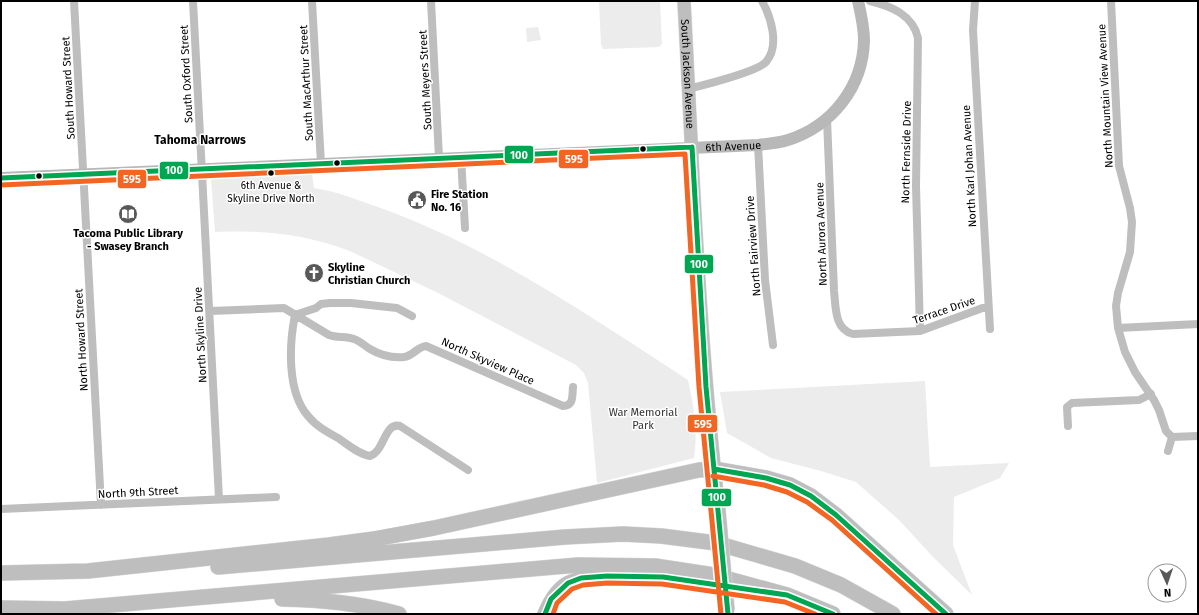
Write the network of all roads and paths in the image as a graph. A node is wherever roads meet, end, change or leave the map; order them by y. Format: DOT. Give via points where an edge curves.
graph roads {
  1 [pos="74,1"];
  2 [pos="193,1"];
  3 [pos="312,1"];
  4 [pos="432,1"];
  5 [pos="684,1"];
  6 [pos="762,1"];
  7 [pos="858,1"];
  8 [pos="870,1"];
  9 [pos="976,1"];
  10 [pos="1111,1"];
  11 [pos="688,90"];
  12 [pos="827,119"];
  13 [pos="758,145"];
  14 [pos="692,147"];
  15 [pos="461,157"];
  16 [pos="439,158"];
  17 [pos="321,164"];
  18 [pos="202,169"];
  19 [pos="84,174"];
  20 [pos="1,178"];
  21 [pos="465,228"];
  22 [pos="988,306"];
  23 [pos="210,310"];
  24 [pos="295,315"];
  25 [pos="412,316"];
  26 [pos="1198,324"];
  27 [pos="1118,328"];
  28 [pos="990,329"];
  29 [pos="920,331"];
  30 [pos="859,334"];
  31 [pos="773,345"];
  32 [pos="573,387"];
  33 [pos="1150,394"];
  34 [pos="1068,426"];
  35 [pos="1198,436"];
  36 [pos="1172,437"];
  37 [pos="1168,451"];
  38 [pos="714,469"];
  39 [pos="468,470"];
  40 [pos="276,497"];
  41 [pos="219,499"];
  42 [pos="101,504"];
  43 [pos="1,509"];
  44 [pos="1,573"];
  45 [pos="1,577"];
  46 [pos="787,595"];
  47 [pos="193,598"];
  48 [pos="1,608"];
  49 [pos="399,614"];
  50 [pos="545,614"];
  51 [pos="728,614"];
  52 [pos="833,614"];
  53 [pos="893,614"];
  54 [pos="946,614"];
  1 -- 19 [label="street, South Howard Street"];
  2 -- 18 [label="street, South Oxford Street"];
  3 -- 17 [label="street, South MacArthur Street"];
  4 -- 16 [label="street, South Meyers Street"];
  5 -- 11 [label="main road, South Jackson Avenue"];
  6 -- 11 [label="street" via="773,37 772,52 766,62 754,70"];
  7 -- 12 [label="main road, 6th Avenue" via="864,40 859,71 848,94"];
  8 -- 29 [label="street, North Fernside Drive" via="884,4 906,16 913,24 918,38 916,186"];
  9 -- 22 [label="street, North Karl Johan Avenue" via="973,30"];
  10 -- 27 [label="street, North Mountain View Avenue" via="1119,166 1132,222 1130,252 1116,306"];
  11 -- 14 [label="main road, South Jackson Avenue"];
  12 -- 13 [label="main road, 6th Avenue" via="812,130 787,140"];
  12 -- 30 [label="street, North Aurora Avenue" via="837,316 846,333"];
  13 -- 14 [label="main road, 6th Avenue"];
  13 -- 31 [label="street, North Fairview Drive" via="765,280"];
  14 -- 15 [label="main road, 6th Avenue"];
  14 -- 38 [label="main road, South Jackson Avenue" via="701,321"];
  15 -- 16 [label="main road, 6th Avenue"];
  15 -- 21 [label="street"];
  16 -- 17 [label="main road, 6th Avenue"];
  17 -- 18 [label="main road, 6th Avenue"];
  18 -- 19 [label="main road, 6th Avenue"];
  18 -- 23 [label="street, North Skyline Drive"];
  19 -- 20 [label="main road, 6th Avenue"];
  19 -- 42 [label="street, North Howard Street"];
  22 -- 28 [label="street, North Karl Johan Avenue"];
  22 -- 29 [label="street, Terrace Drive"];
  23 -- 24 [label="street, North Skyview Place" via="284,308"];
  23 -- 41 [label="street, North Skyline Drive"];
  24 -- 25 [label="street" via="321,304 351,303 397,308"];
  24 -- 32 [label="street, North Skyview Place" via="329,335 336,338 352,338 387,356 408,356 426,346 563,406 571,403"];
  24 -- 39 [label="street" via="291,333 294,384 299,403 311,420 370,456 378,450 388,430 395,425 400,426"];
  26 -- 27 [label="street"];
  27 -- 33 [label="street, North Mountain View Avenue" via="1125,352"];
  29 -- 30 [label="street, Terrace Drive"];
  33 -- 34 [label="street" via="1139,400 1072,403 1067,408"];
  33 -- 36 [label="street, North Mountain View Avenue" via="1159,410 1166,432"];
  35 -- 36 [label="street"];
  36 -- 37 [label="street"];
  38 -- 44 [label="highway" via="699,470 374,539 109,569"];
  38 -- 51 [label="main road, South Jackson Avenue, bridge"];
  38 -- 54 [label="highway" via="784,483 811,496 836,515"];
  40 -- 41 [label="street, North 9th Street"];
  41 -- 42 [label="street, North 9th Street"];
  42 -- 43 [label="street, North 9th Street"];
  45 -- 53 [label="highway" via="95,576 622,534 716,543 756,554 795,566 841,585"];
  46 -- 47 [label="highway" via="714,575 663,567 578,565"];
  46 -- 50 [label="highway" via="664,577 581,578 568,583 551,599"];
  46 -- 52 [label="highway"];
  47 -- 48 [label="highway" via="66,609"];
  47 -- 49 [label="highway" via="315,600 370,606"];
}
